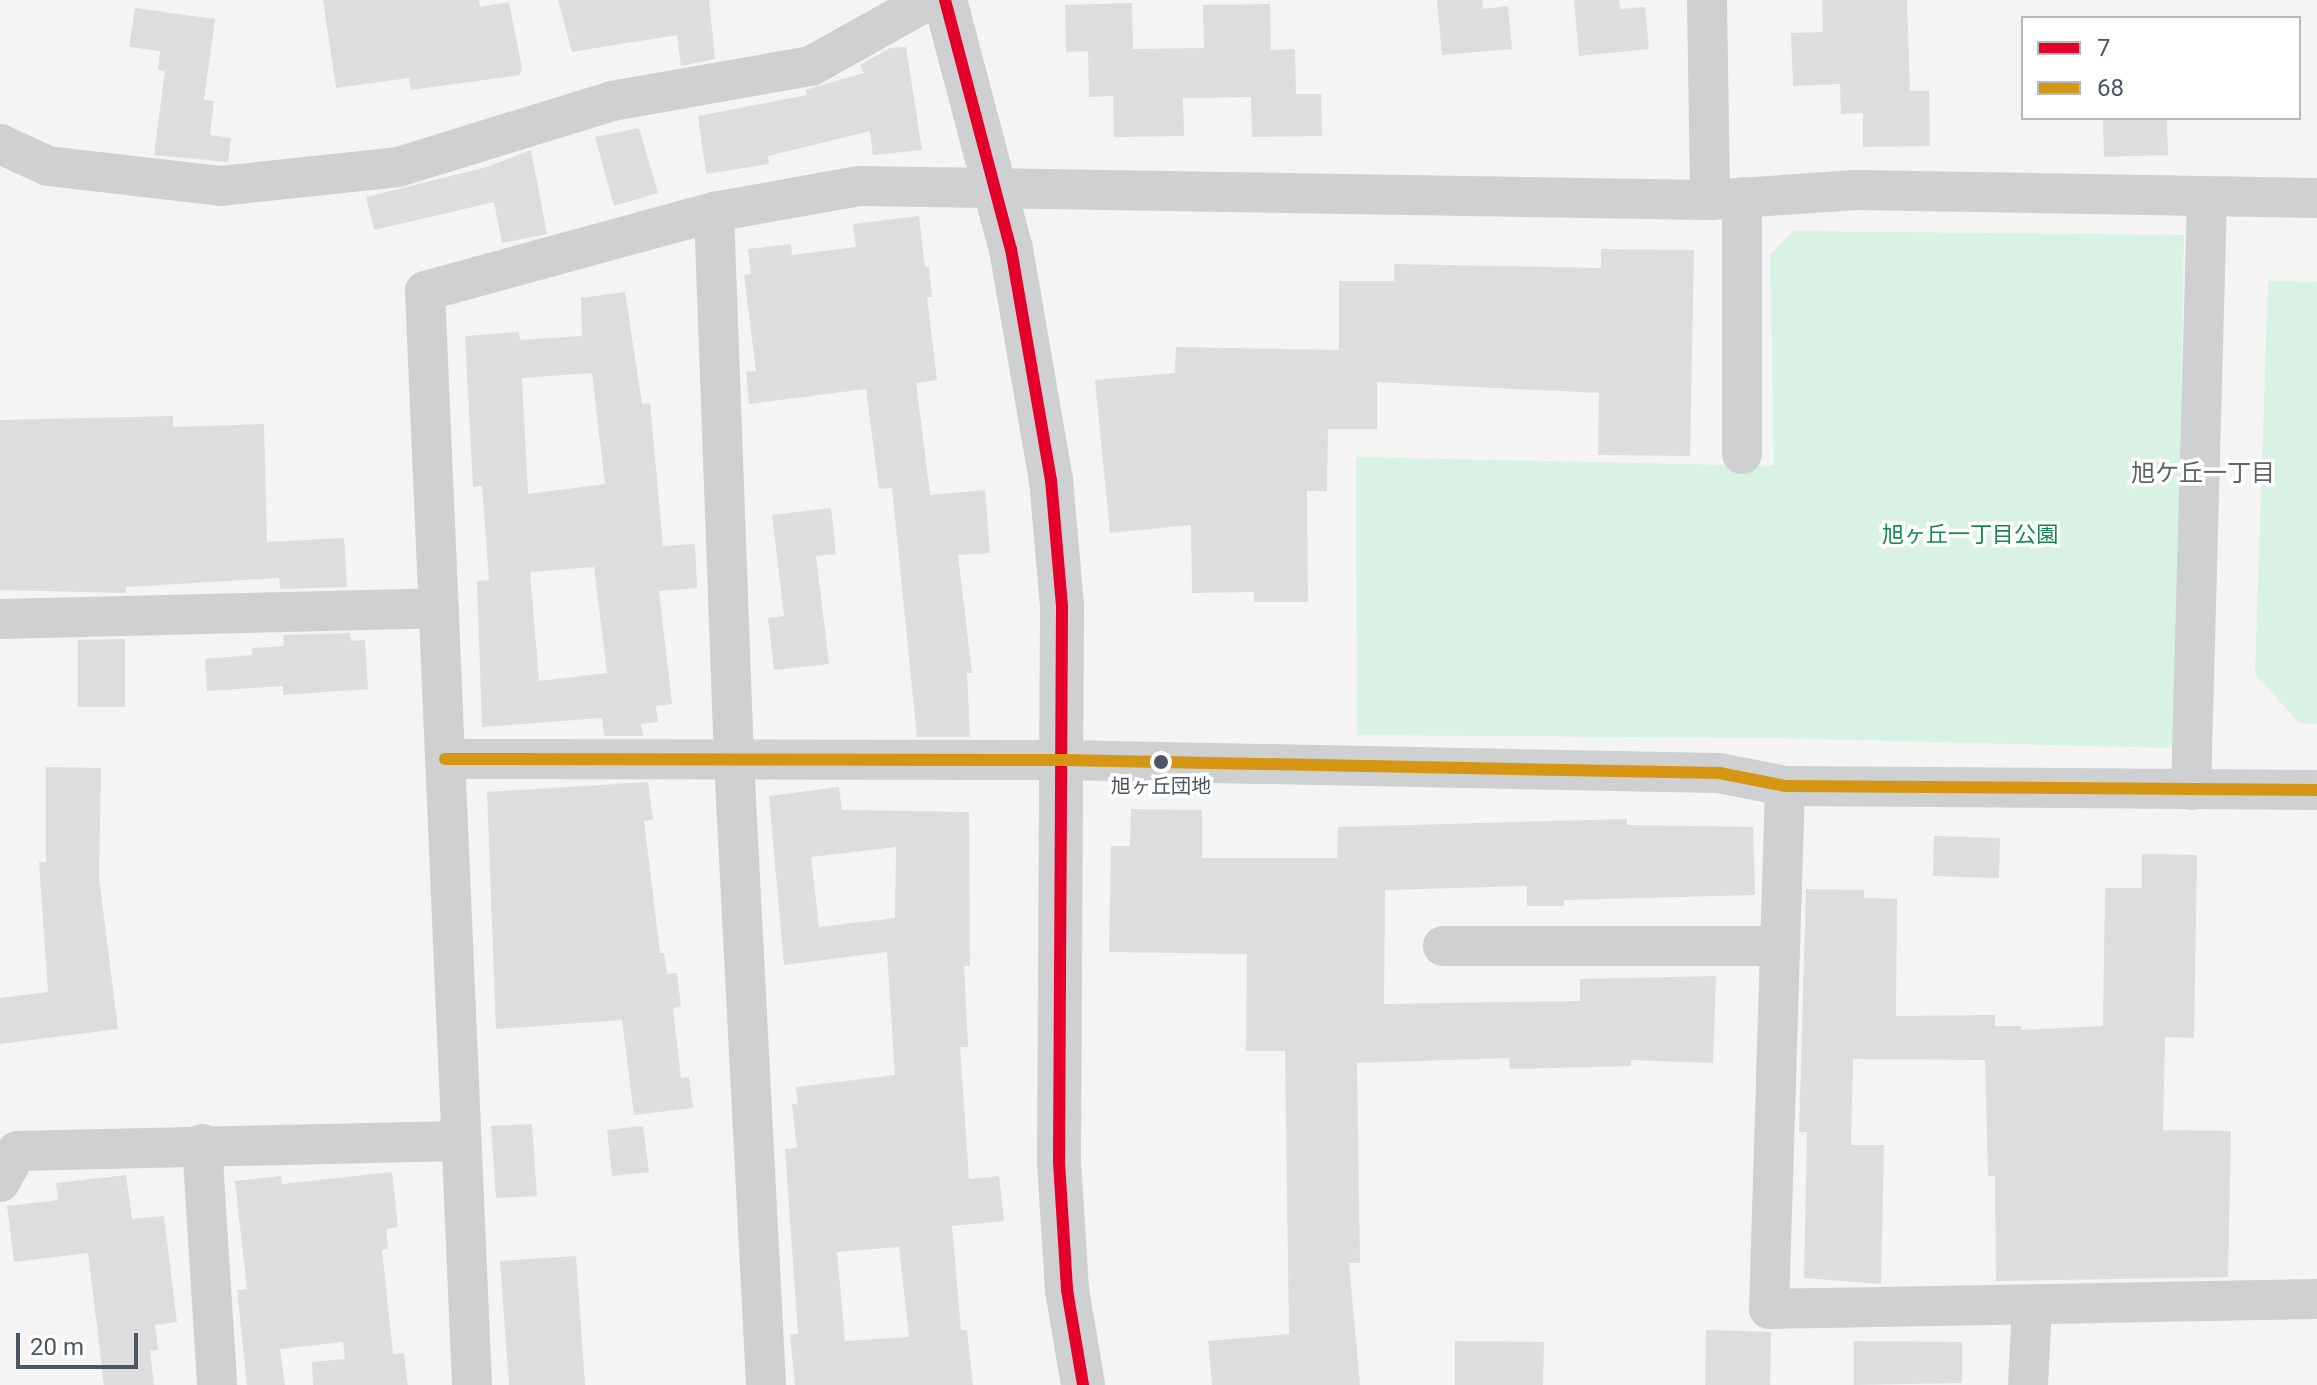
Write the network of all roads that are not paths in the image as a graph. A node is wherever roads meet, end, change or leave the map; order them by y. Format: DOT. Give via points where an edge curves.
graph roads {
  1 [pos="929,0"];
  2 [pos="945,0"];
  3 [pos="1707,0"];
  4 [pos="0,144"];
  5 [pos="996,184"];
  6 [pos="1726,198"];
  7 [pos="2207,198"];
  8 [pos="2317,198"];
  9 [pos="714,212"];
  10 [pos="1742,454"];
  11 [pos="439,608"];
  12 [pos="0,619"];
  13 [pos="445,759"];
  14 [pos="1063,760"];
  15 [pos="734,761"];
  16 [pos="1785,786"];
  17 [pos="2191,790"];
  18 [pos="2317,790"];
  19 [pos="1443,946"];
  20 [pos="1778,946"];
  21 [pos="459,1141"];
  22 [pos="202,1144"];
  23 [pos="0,1182"];
  24 [pos="2317,1299"];
  25 [pos="2032,1305"];
  26 [pos="217,1385"];
  27 [pos="472,1385"];
  28 [pos="766,1385"];
  29 [pos="1083,1385"];
  30 [pos="2028,1385"];
  1 -- 4 [label="street" via="811,66 612,101 398,167 221,186 48,166"];
  2 -- 5 [label="street"];
  3 -- 6 [label="street"];
  5 -- 6 [label="street"];
  5 -- 9 [label="street" via="859,186"];
  5 -- 14 [label="street" via="1051,480 1062,607"];
  6 -- 7 [label="street" via="1856,190"];
  6 -- 10 [label="street"];
  7 -- 8 [label="street"];
  7 -- 17 [label="street"];
  9 -- 11 [label="street" via="425,291"];
  9 -- 15 [label="street"];
  11 -- 12 [label="street"];
  11 -- 13 [label="street"];
  13 -- 15 [label="street"];
  13 -- 21 [label="street"];
  14 -- 15 [label="street"];
  14 -- 16 [label="street" via="1719,773"];
  14 -- 29 [label="street" via="1059,1162 1067,1290"];
  15 -- 28 [label="street"];
  16 -- 17 [label="street"];
  16 -- 20 [label="street"];
  17 -- 18 [label="street"];
  19 -- 20 [label="street"];
  20 -- 25 [label="street" via="1769,1309"];
  21 -- 22 [label="street"];
  21 -- 27 [label="street"];
  22 -- 23 [label="street" via="17,1151"];
  22 -- 26 [label="street"];
  24 -- 25 [label="street"];
  25 -- 30 [label="street"];
}
